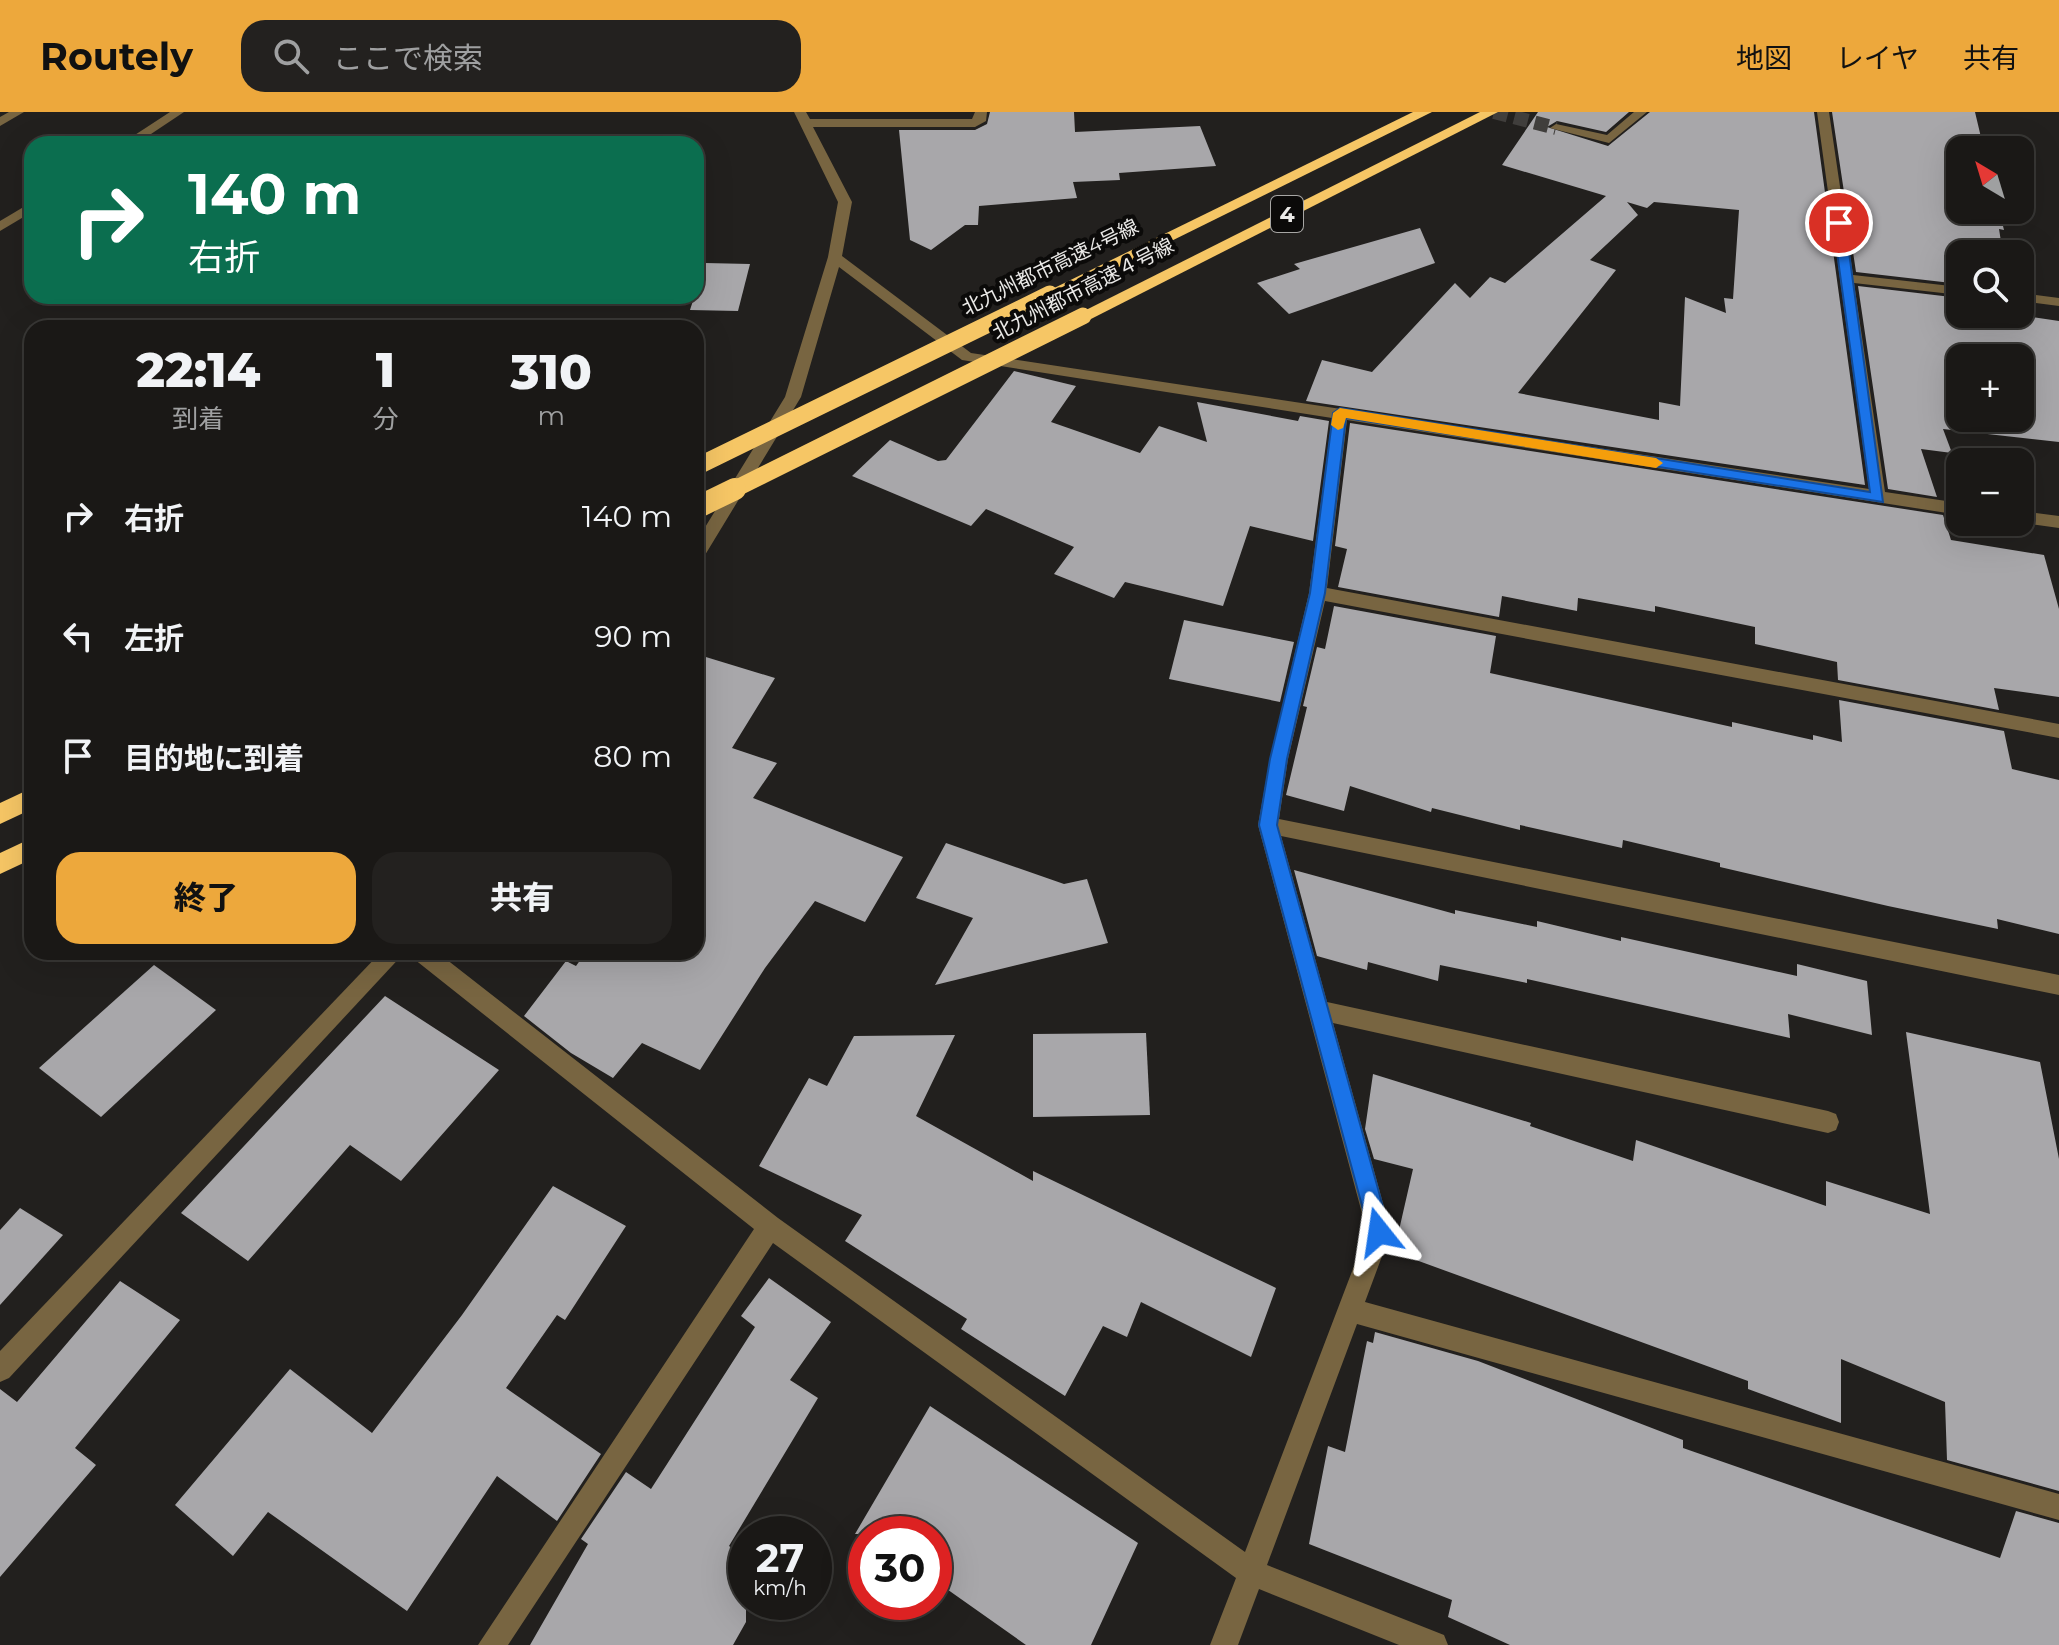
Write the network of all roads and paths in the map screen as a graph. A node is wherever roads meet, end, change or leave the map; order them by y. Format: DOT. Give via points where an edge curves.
graph roads {
  1 [pos="18,112"];
  2 [pos="178,112"];
  3 [pos="981,112"];
  4 [pos="1425,112"];
  5 [pos="1491,112"];
  6 [pos="1641,112"];
  7 [pos="1823,112"];
  8 [pos="804,118"];
  9 [pos="0,122"];
  10 [pos="1556,128"];
  11 [pos="140,136"];
  12 [pos="24,211"];
  13 [pos="0,227"];
  14 [pos="835,257"];
  15 [pos="1846,278"];
  16 [pos="1946,289"];
  17 [pos="2034,299"];
  18 [pos="2059,302"];
  19 [pos="1340,413"];
  20 [pos="704,463"];
  21 [pos="1878,498"];
  22 [pos="704,504"];
  23 [pos="1946,507"];
  24 [pos="2034,519"];
  25 [pos="2059,522"];
  26 [pos="704,543"];
  27 [pos="1318,593"];
  28 [pos="2059,731"];
  29 [pos="24,802"];
  30 [pos="0,814"];
  31 [pos="1268,825"];
  32 [pos="24,852"];
  33 [pos="0,864"];
  34 [pos="387,960"];
  35 [pos="431,960"];
  36 [pos="2059,985"];
  37 [pos="1319,1010"];
  38 [pos="1828,1122"];
  39 [pos="770,1226"];
  40 [pos="1350,1310"];
  41 [pos="0,1369"];
  42 [pos="2059,1507"];
  43 [pos="1250,1572"];
  44 [pos="492,1645"];
  45 [pos="1224,1645"];
  46 [pos="1434,1645"];
  1 -- 9 [label="street"];
  2 -- 11 [label="street"];
  3 -- 8 [label="street" via="975,123"];
  4 -- 20 [label="highway, 北九州都市高速4号線 / 4, bridge"];
  5 -- 22 [label="highway, 北九州都市高速４号線 / 4, bridge"];
  6 -- 10 [label="street" via="1609,139"];
  7 -- 15 [label="street"];
  8 -- 14 [label="street" via="845,202"];
  12 -- 13 [label="street"];
  14 -- 19 [label="street" via="967,357"];
  14 -- 26 [label="street" via="793,397"];
  15 -- 16 [label="street"];
  15 -- 21 [label="street"];
  17 -- 18 [label="street"];
  19 -- 21 [label="street"];
  19 -- 27 [label="street"];
  21 -- 23 [label="street"];
  24 -- 25 [label="street"];
  27 -- 28 [label="street"];
  27 -- 31 [label="street"];
  29 -- 30 [label="highway"];
  31 -- 36 [label="street"];
  31 -- 37 [label="street"];
  32 -- 33 [label="highway"];
  34 -- 41 [label="street"];
  35 -- 39 [label="street"];
  37 -- 38 [label="street"];
  37 -- 40 [label="street" via="1379,1232"];
  39 -- 43 [label="street"];
  39 -- 44 [label="street"];
  40 -- 42 [label="street"];
  40 -- 43 [label="street"];
  43 -- 45 [label="street"];
  43 -- 46 [label="street"];
}
